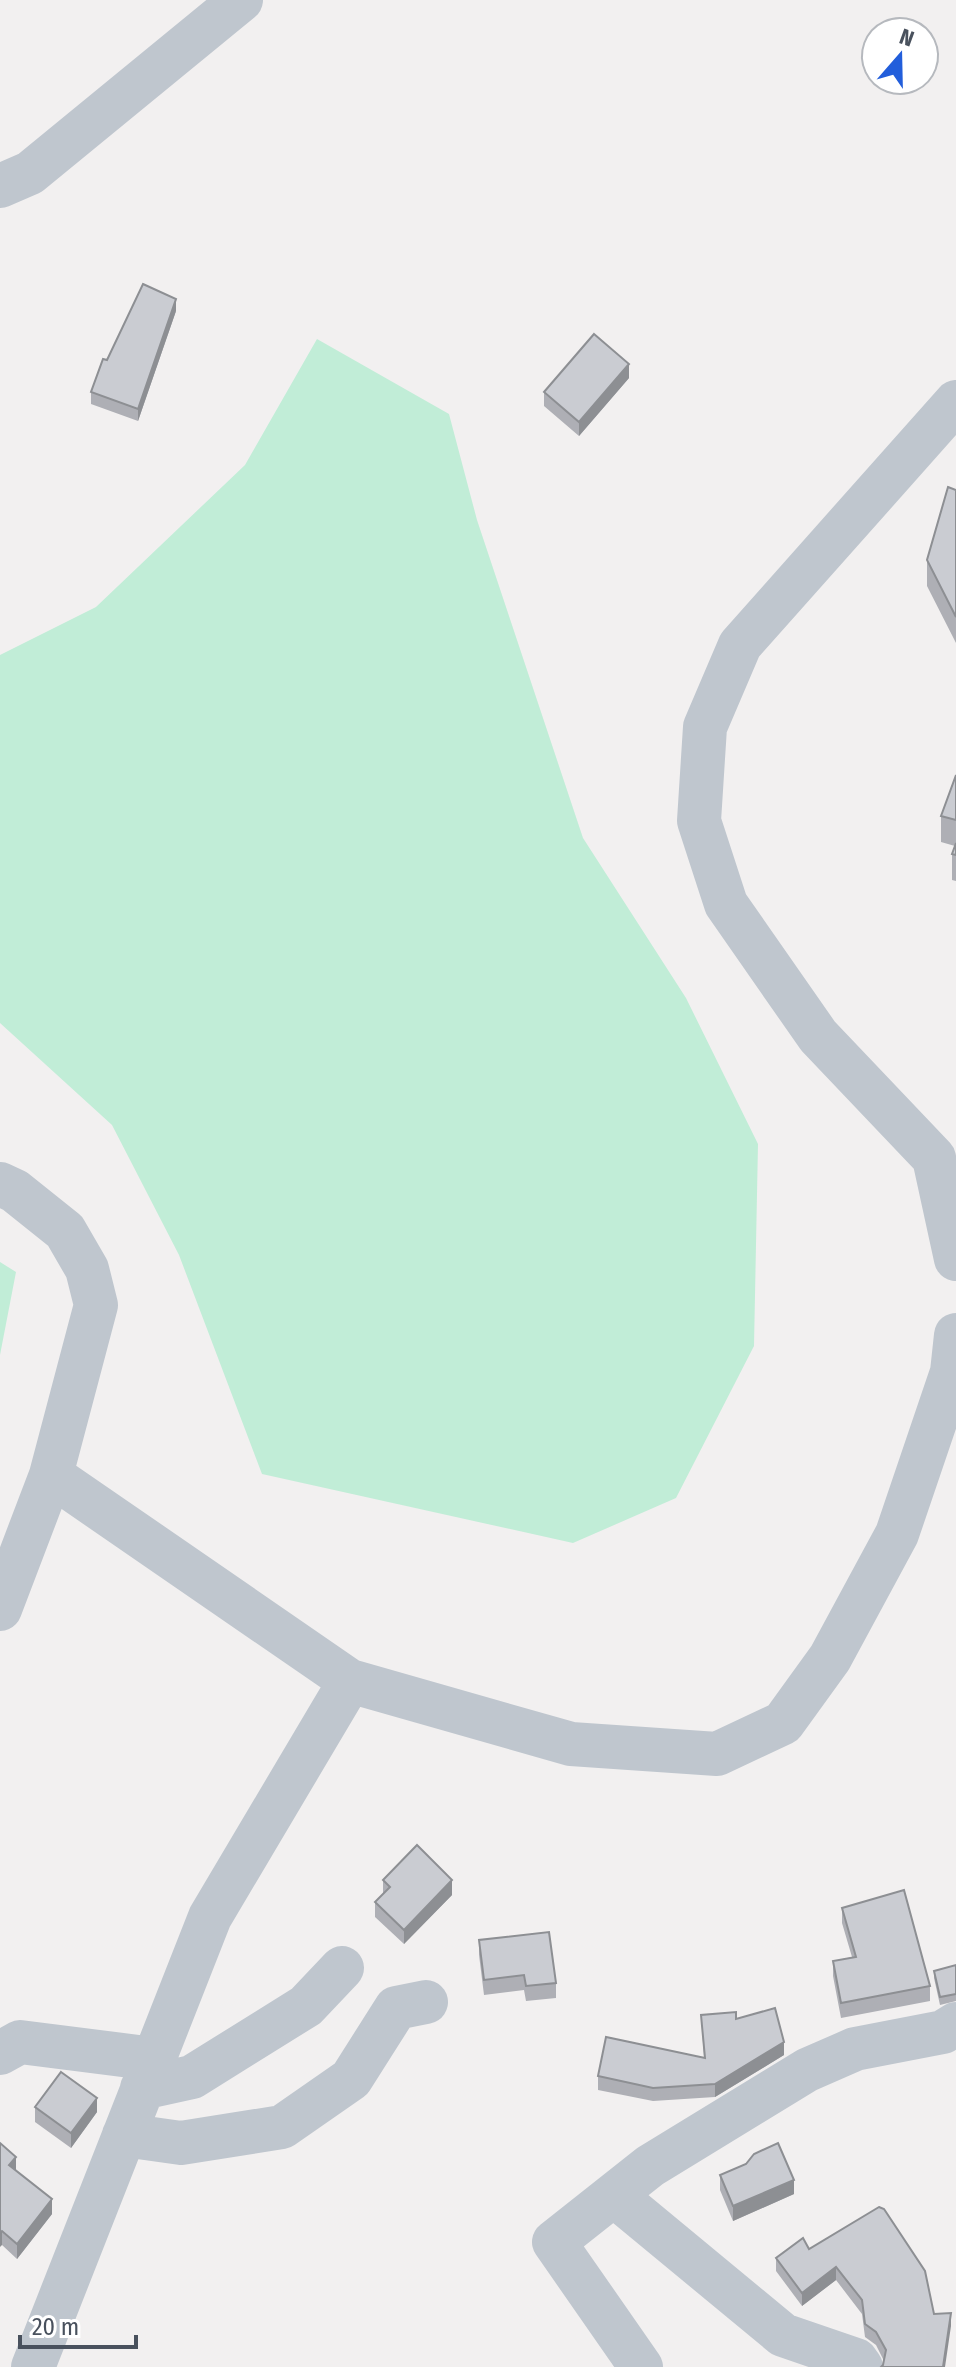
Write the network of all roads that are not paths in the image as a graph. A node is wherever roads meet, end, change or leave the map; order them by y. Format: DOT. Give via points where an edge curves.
graph roads {
  1 [pos="241,0"];
  2 [pos="0,186"];
  3 [pos="956,402"];
  4 [pos="0,1184"];
  5 [pos="956,1259"];
  6 [pos="956,1335"];
  7 [pos="51,1475"];
  8 [pos="0,1609"];
  9 [pos="350,1681"];
  10 [pos="342,1968"];
  11 [pos="426,2002"];
  12 [pos="956,2024"];
  13 [pos="0,2053"];
  14 [pos="148,2073"];
  15 [pos="124,2135"];
  16 [pos="615,2196"];
  17 [pos="33,2367"];
  18 [pos="641,2367"];
  19 [pos="861,2367"];
  1 -- 2 [label="street" via="30,173"];
  3 -- 5 [label="street" via="740,645 705,727 699,821 726,904 818,1036 934,1158"];
  4 -- 7 [label="street" via="65,1231 87,1269 96,1305"];
  6 -- 9 [label="street" via="952,1372 897,1534 830,1658 783,1723 717,1754 571,1744"];
  7 -- 8 [label="street"];
  7 -- 9 [label="street"];
  9 -- 14 [label="street" via="210,1917"];
  10 -- 14 [label="street" via="306,2006 192,2077"];
  11 -- 15 [label="street" via="396,2008 351,2079 282,2127 181,2143"];
  12 -- 16 [label="street" via="943,2032 855,2049 807,2070 650,2166"];
  13 -- 14 [label="street" via="20,2042"];
  14 -- 15 [label="street"];
  15 -- 17 [label="street"];
  16 -- 18 [label="street" via="554,2242"];
  16 -- 19 [label="street" via="783,2335 856,2360"];
}
